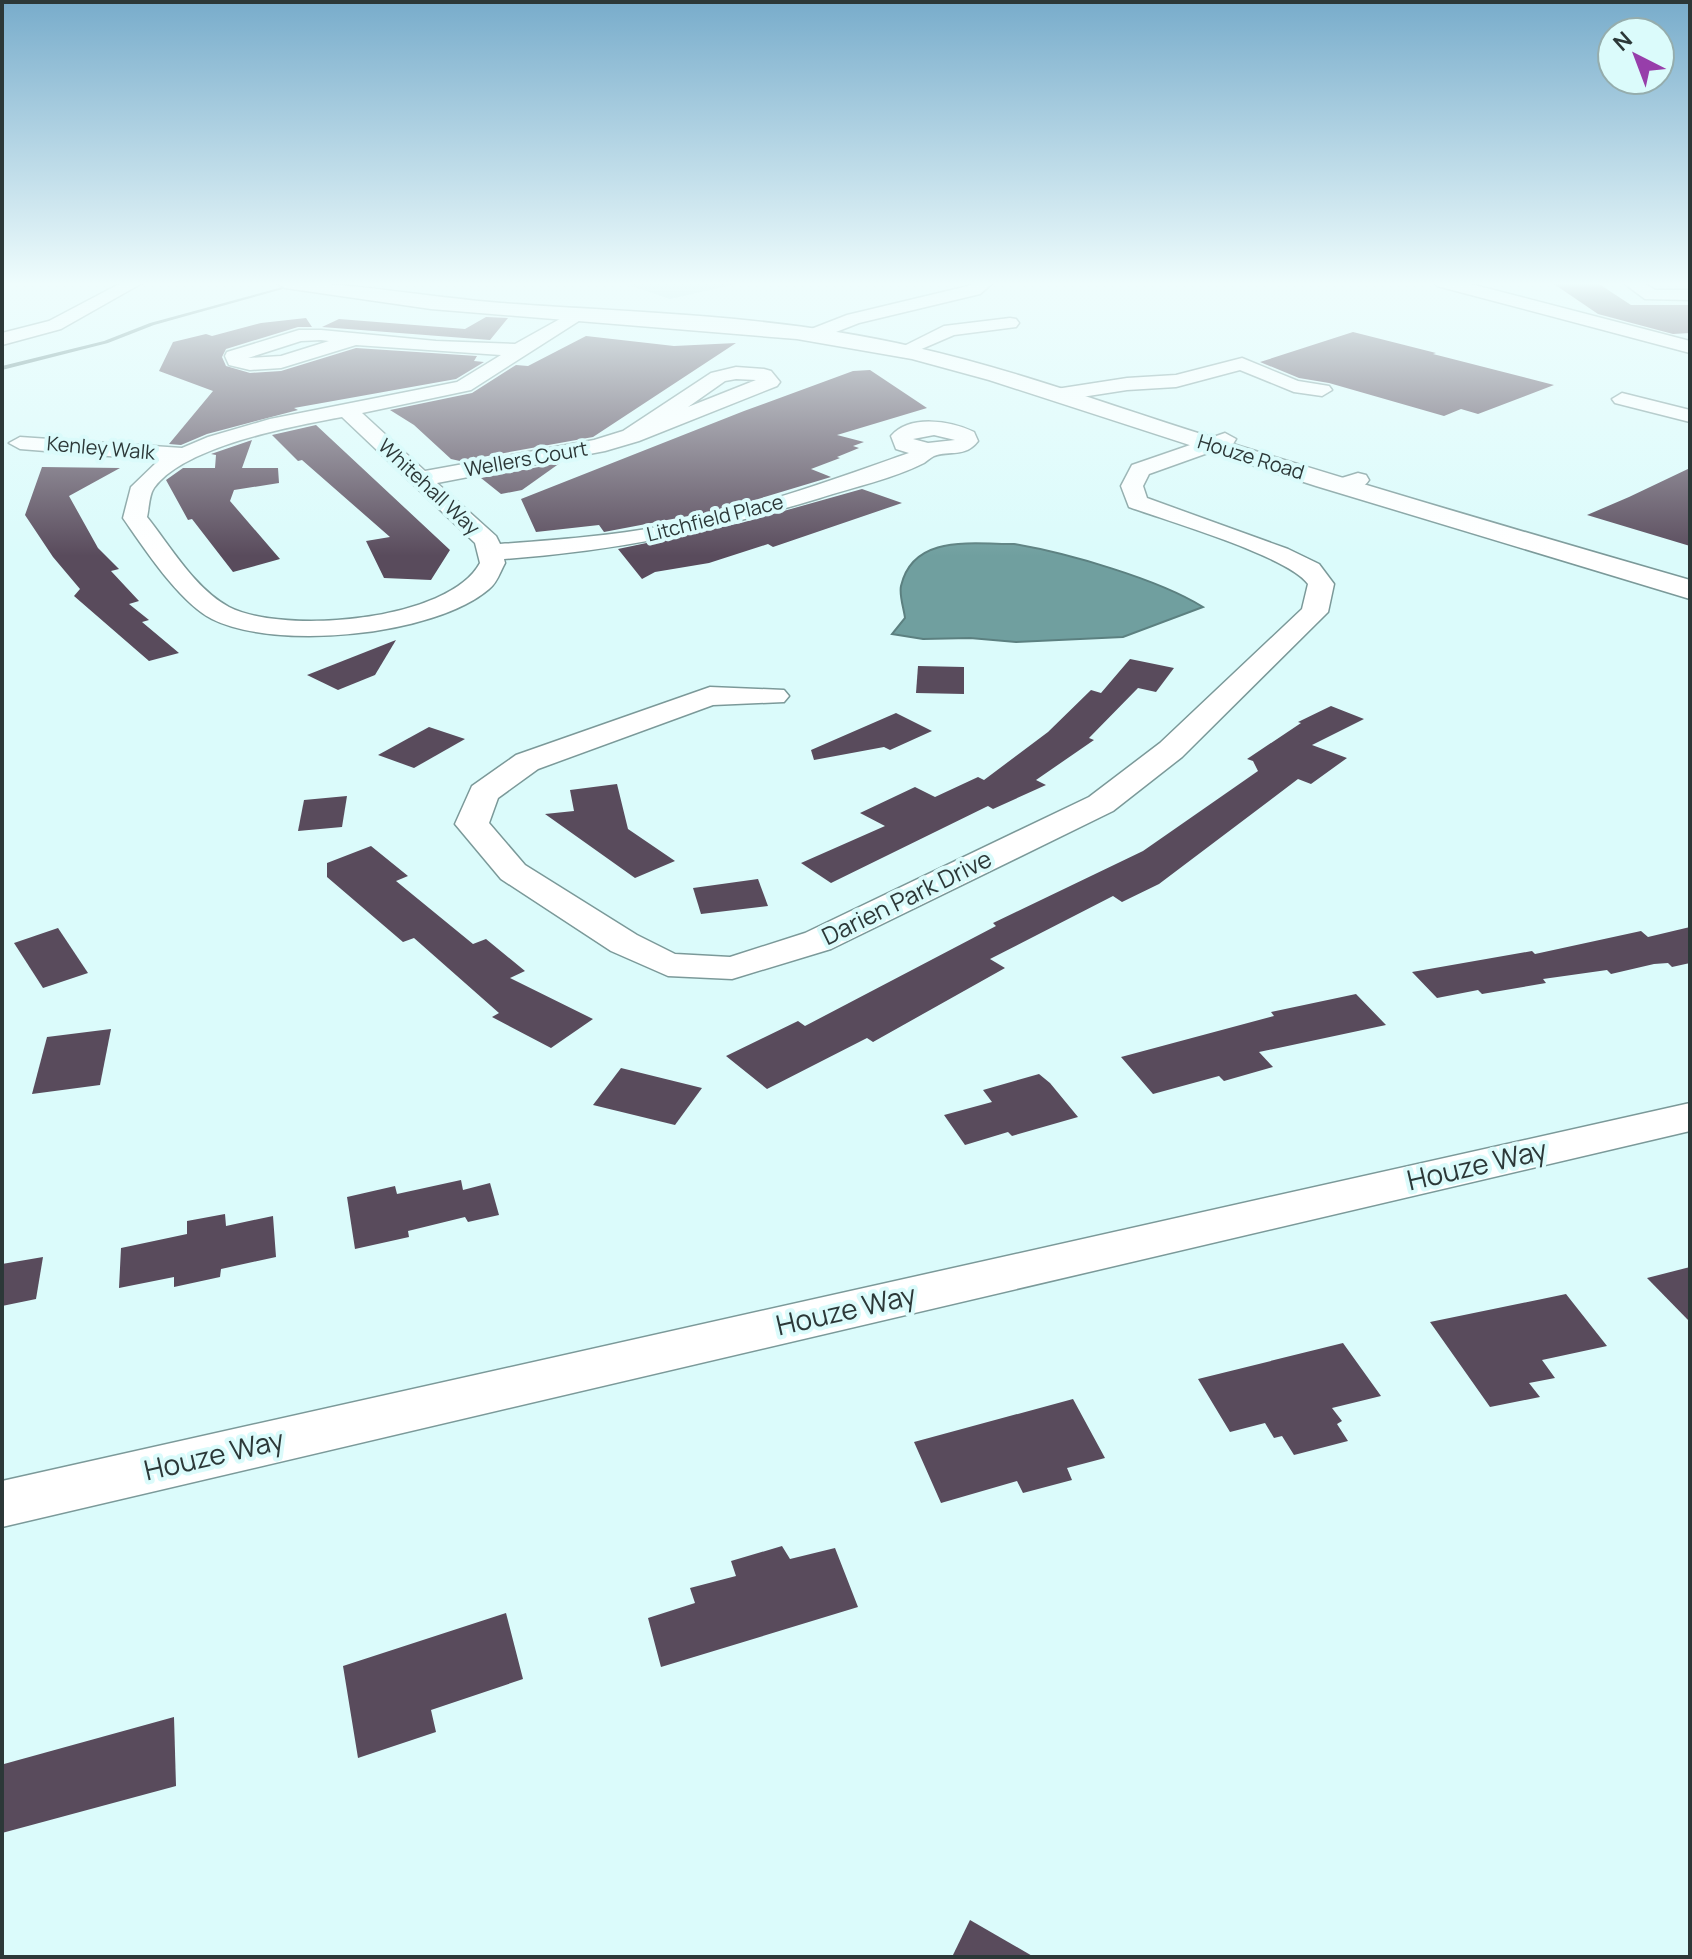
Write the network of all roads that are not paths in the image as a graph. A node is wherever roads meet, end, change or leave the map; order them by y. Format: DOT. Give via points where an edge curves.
graph roads {
  1 [pos="489,373"];
  2 [pos="743,373"];
  3 [pos="748,373"];
  4 [pos="988,373"];
  5 [pos="1322,390"];
  6 [pos="1056,395"];
  7 [pos="1622,399"];
  8 [pos="347,411"];
  9 [pos="1690,416"];
  10 [pos="631,436"];
  11 [pos="1216,441"];
  12 [pos="20,443"];
  13 [pos="928,450"];
  14 [pos="182,455"];
  15 [pos="420,479"];
  16 [pos="494,552"];
  17 [pos="1690,590"];
  18 [pos="283,627"];
  19 [pos="262,648"];
  20 [pos="774,696"];
  21 [pos="1690,1117"];
  22 [pos="2,1504"];
  1 -- 8 [label="street, Whitehall Way" via="419,399"];
  2 -- 10 [label="street, Wellers Court" via="718,377"];
  3 -- 10 [label="street, Wellers Court" via="769,378 766,386"];
  4 -- 6 [label="main road, Houze Road"];
  5 -- 6 [label="street" via="1277,379 1251,389 1209,374"];
  6 -- 11 [label="main road, Houze Road"];
  7 -- 9 [label="street"];
  8 -- 14 [label="street, Whitehall Way" via="243,432"];
  8 -- 15 [label="street, Whitehall Way"];
  10 -- 15 [label="street, Wellers Court"];
  11 -- 17 [label="main road, Houze Road"];
  11 -- 20 [label="street, Darien Park Drive" via="1140,470 1132,486 1137,502 1310,569 1321,584 1315,612 1171,750 1101,804 818,941 732,968 668,965 624,943 513,872 472,824 483,793 527,762 710,696"];
  12 -- 14 [label="street, Kenley Walk"];
  13 -- 16 [label="street, Litchfield Place" via="857,479 722,520 568,547"];
  14 -- 18 [label="street, Whitehall Way" via="140,487 132,503 135,518 207,605 238,619"];
  15 -- 16 [label="street, Whitehall Way"];
  16 -- 18 [label="street, Whitehall Way" via="493,569 482,583 432,609 362,625"];
  18 -- 19 [label="street"];
  21 -- 22 [label="street, Houze Way"];
}
